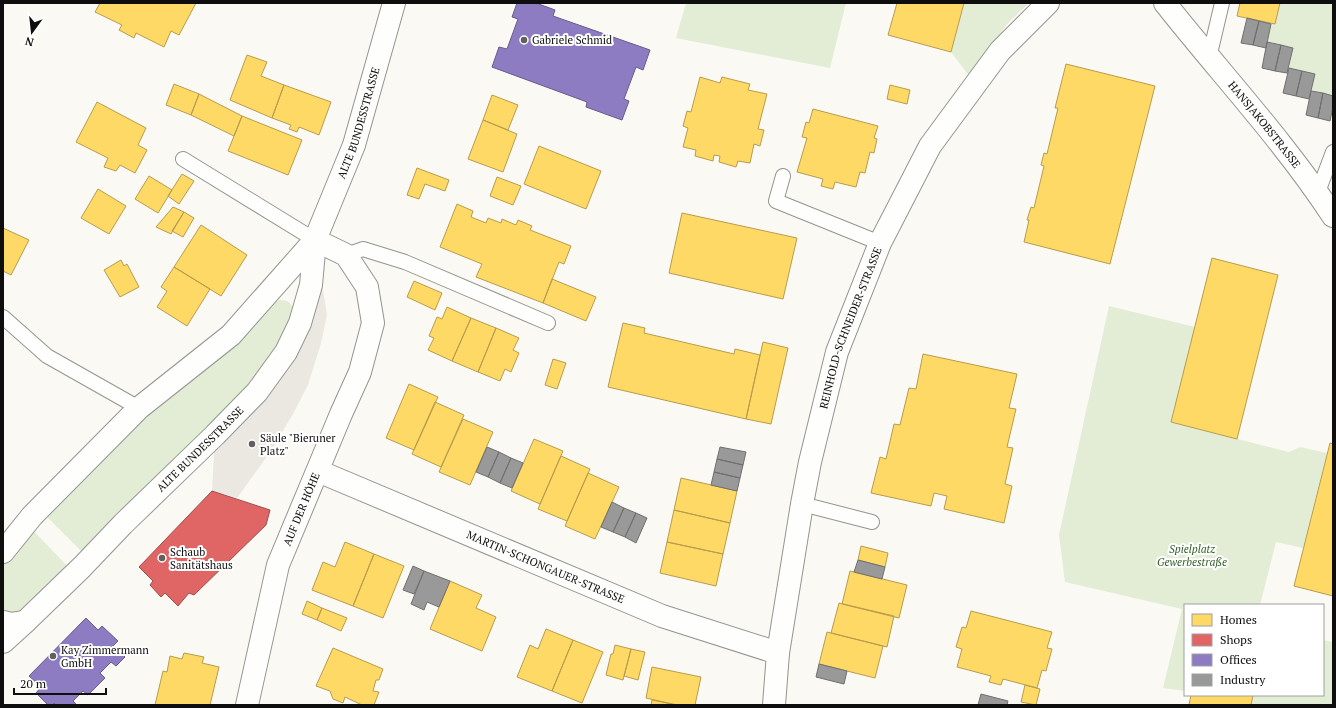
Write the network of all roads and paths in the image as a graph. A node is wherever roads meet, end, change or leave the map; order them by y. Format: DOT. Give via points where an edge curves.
graph roads {
  1 [pos="394,3"];
  2 [pos="1048,3"];
  3 [pos="1165,3"];
  4 [pos="1222,3"];
  5 [pos="1209,58"];
  6 [pos="1333,152"];
  7 [pos="183,159"];
  8 [pos="783,176"];
  9 [pos="1318,192"];
  10 [pos="1333,216"];
  11 [pos="315,240"];
  12 [pos="880,244"];
  13 [pos="346,255"];
  14 [pos="3,317"];
  15 [pos="548,323"];
  16 [pos="139,408"];
  17 [pos="318,471"];
  18 [pos="802,504"];
  19 [pos="872,522"];
  20 [pos="3,552"];
  21 [pos="3,622"];
  22 [pos="26,622"];
  23 [pos="3,642"];
  24 [pos="778,653"];
  25 [pos="247,705"];
  26 [pos="774,705"];
  1 -- 11 [label="street, ALTE BUNDESSTRASSE" via="354,145"];
  2 -- 12 [label="street, REINHOLD-SCHNEIDER-STRASSE" via="1000,51 930,146"];
  3 -- 5 [label="street, HANSJAKOBSTRASSE"];
  4 -- 5 [label="lane"];
  5 -- 9 [label="street, HANSJAKOBSTRASSE"];
  6 -- 9 [label="lane"];
  7 -- 11 [label="lane"];
  8 -- 12 [label="lane" via="776,201"];
  9 -- 10 [label="street, HANSJAKOBSTRASSE"];
  11 -- 13 [label="street"];
  11 -- 16 [label="street, ALTE BUNDESSTRASSE" via="231,335"];
  11 -- 22 [label="street, ALTE BUNDESSTRASSE" via="311,285 300,323 286,352 257,392"];
  12 -- 18 [label="street, REINHOLD-SCHNEIDER-STRASSE" via="837,352"];
  13 -- 15 [label="lane" via="363,249 404,262"];
  13 -- 17 [label="street, AUF DER HÖHE" via="367,286 373,323 360,372"];
  14 -- 16 [label="lane" via="47,356"];
  16 -- 20 [label="street, ALTE BUNDESSTRASSE" via="32,516"];
  17 -- 24 [label="street, MARTIN-SCHONGAUER-STRASSE" via="662,616"];
  17 -- 25 [label="street, AUF DER HÖHE" via="278,565"];
  18 -- 19 [label="lane"];
  18 -- 24 [label="street, REINHOLD-SCHNEIDER-STRASSE"];
  21 -- 22 [label="street"];
  22 -- 23 [label="street, ALTE BUNDESSTRASSE"];
  24 -- 26 [label="street, REINHOLD-SCHNEIDER-STRASSE"];
}
